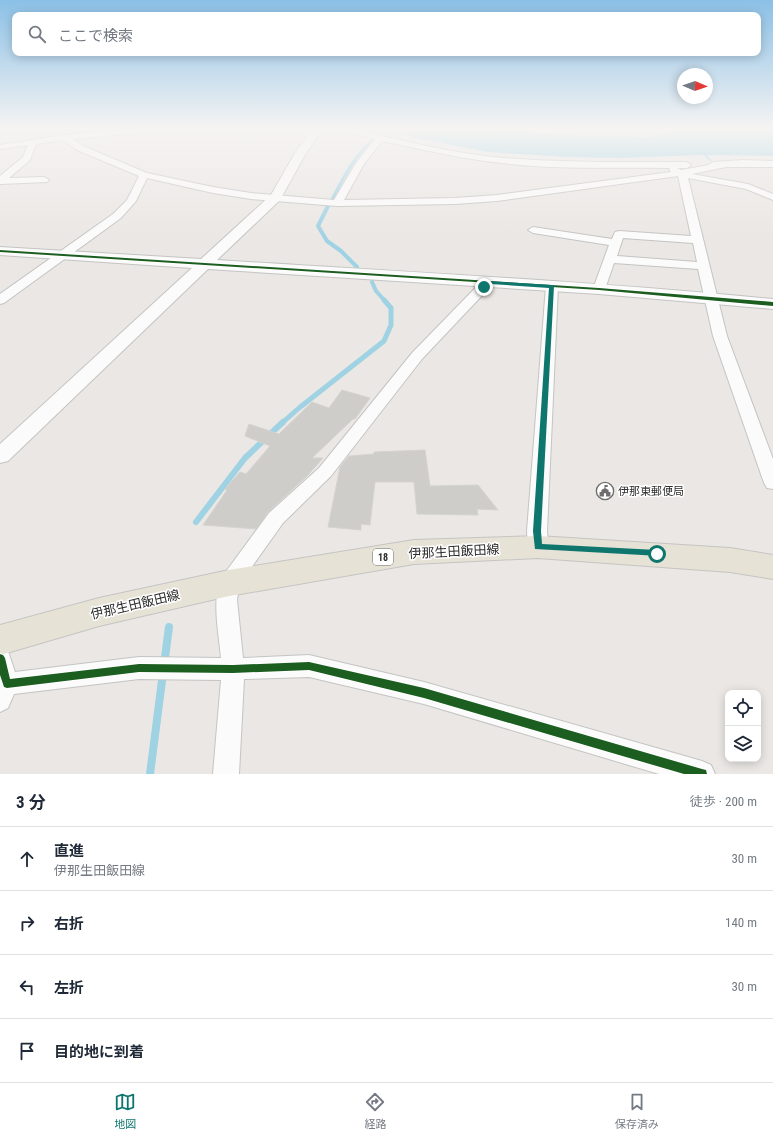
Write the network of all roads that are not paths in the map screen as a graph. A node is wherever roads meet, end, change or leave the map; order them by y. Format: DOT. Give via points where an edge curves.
graph roads {
  1 [pos="19,165"];
  2 [pos="121,165"];
  3 [pos="293,165"];
  4 [pos="359,165"];
  5 [pos="667,165"];
  6 [pos="723,165"];
  7 [pos="681,174"];
  8 [pos="144,175"];
  9 [pos="44,180"];
  10 [pos="0,181"];
  11 [pos="276,197"];
  12 [pos="773,197"];
  13 [pos="337,203"];
  14 [pos="533,230"];
  15 [pos="698,240"];
  16 [pos="616,243"];
  17 [pos="0,251"];
  18 [pos="63,255"];
  19 [pos="609,260"];
  20 [pos="205,264"];
  21 [pos="704,266"];
  22 [pos="488,282"];
  23 [pos="552,286"];
  24 [pos="599,289"];
  25 [pos="712,298"];
  26 [pos="0,300"];
  27 [pos="773,304"];
  28 [pos="0,456"];
  29 [pos="773,483"];
  30 [pos="538,547"];
  31 [pos="773,567"];
  32 [pos="229,583"];
  33 [pos="0,640"];
  34 [pos="0,658"];
  35 [pos="233,669"];
  36 [pos="4,692"];
  37 [pos="226,774"];
  38 [pos="702,774"];
  1 -- 10 [label="street"];
  2 -- 8 [label="street"];
  3 -- 11 [label="street"];
  4 -- 13 [label="street"];
  5 -- 7 [label="street"];
  6 -- 7 [label="street"];
  7 -- 12 [label="street" via="748,187"];
  7 -- 13 [label="street" via="456,201"];
  7 -- 15 [label="street"];
  8 -- 11 [label="street" via="213,190"];
  8 -- 18 [label="street" via="131,200 117,216"];
  9 -- 10 [label="street"];
  11 -- 13 [label="street"];
  11 -- 20 [label="street"];
  14 -- 16 [label="street"];
  15 -- 16 [label="street" via="619,234"];
  15 -- 21 [label="street"];
  16 -- 19 [label="street"];
  17 -- 18 [label="street"];
  18 -- 20 [label="street"];
  18 -- 26 [label="street"];
  19 -- 21 [label="street"];
  19 -- 24 [label="street"];
  20 -- 22 [label="street"];
  20 -- 28 [label="street"];
  21 -- 25 [label="street"];
  22 -- 23 [label="street"];
  22 -- 32 [label="street" via="417,356 325,472 276,518"];
  23 -- 24 [label="street"];
  23 -- 30 [label="street"];
  24 -- 25 [label="street"];
  25 -- 27 [label="street"];
  25 -- 29 [label="street" via="720,336"];
  30 -- 31 [label="main road, 伊那生田飯田線 / 18" via="730,560"];
  30 -- 32 [label="main road, 伊那生田飯田線 / 18" via="414,552"];
  32 -- 33 [label="main road, 伊那生田飯田線 / 18" via="100,612"];
  32 -- 35 [label="street" via="227,600"];
  34 -- 36 [label="street"];
  35 -- 36 [label="street" via="139,668"];
  35 -- 37 [label="street"];
  35 -- 38 [label="street" via="309,666 424,693"];
}
